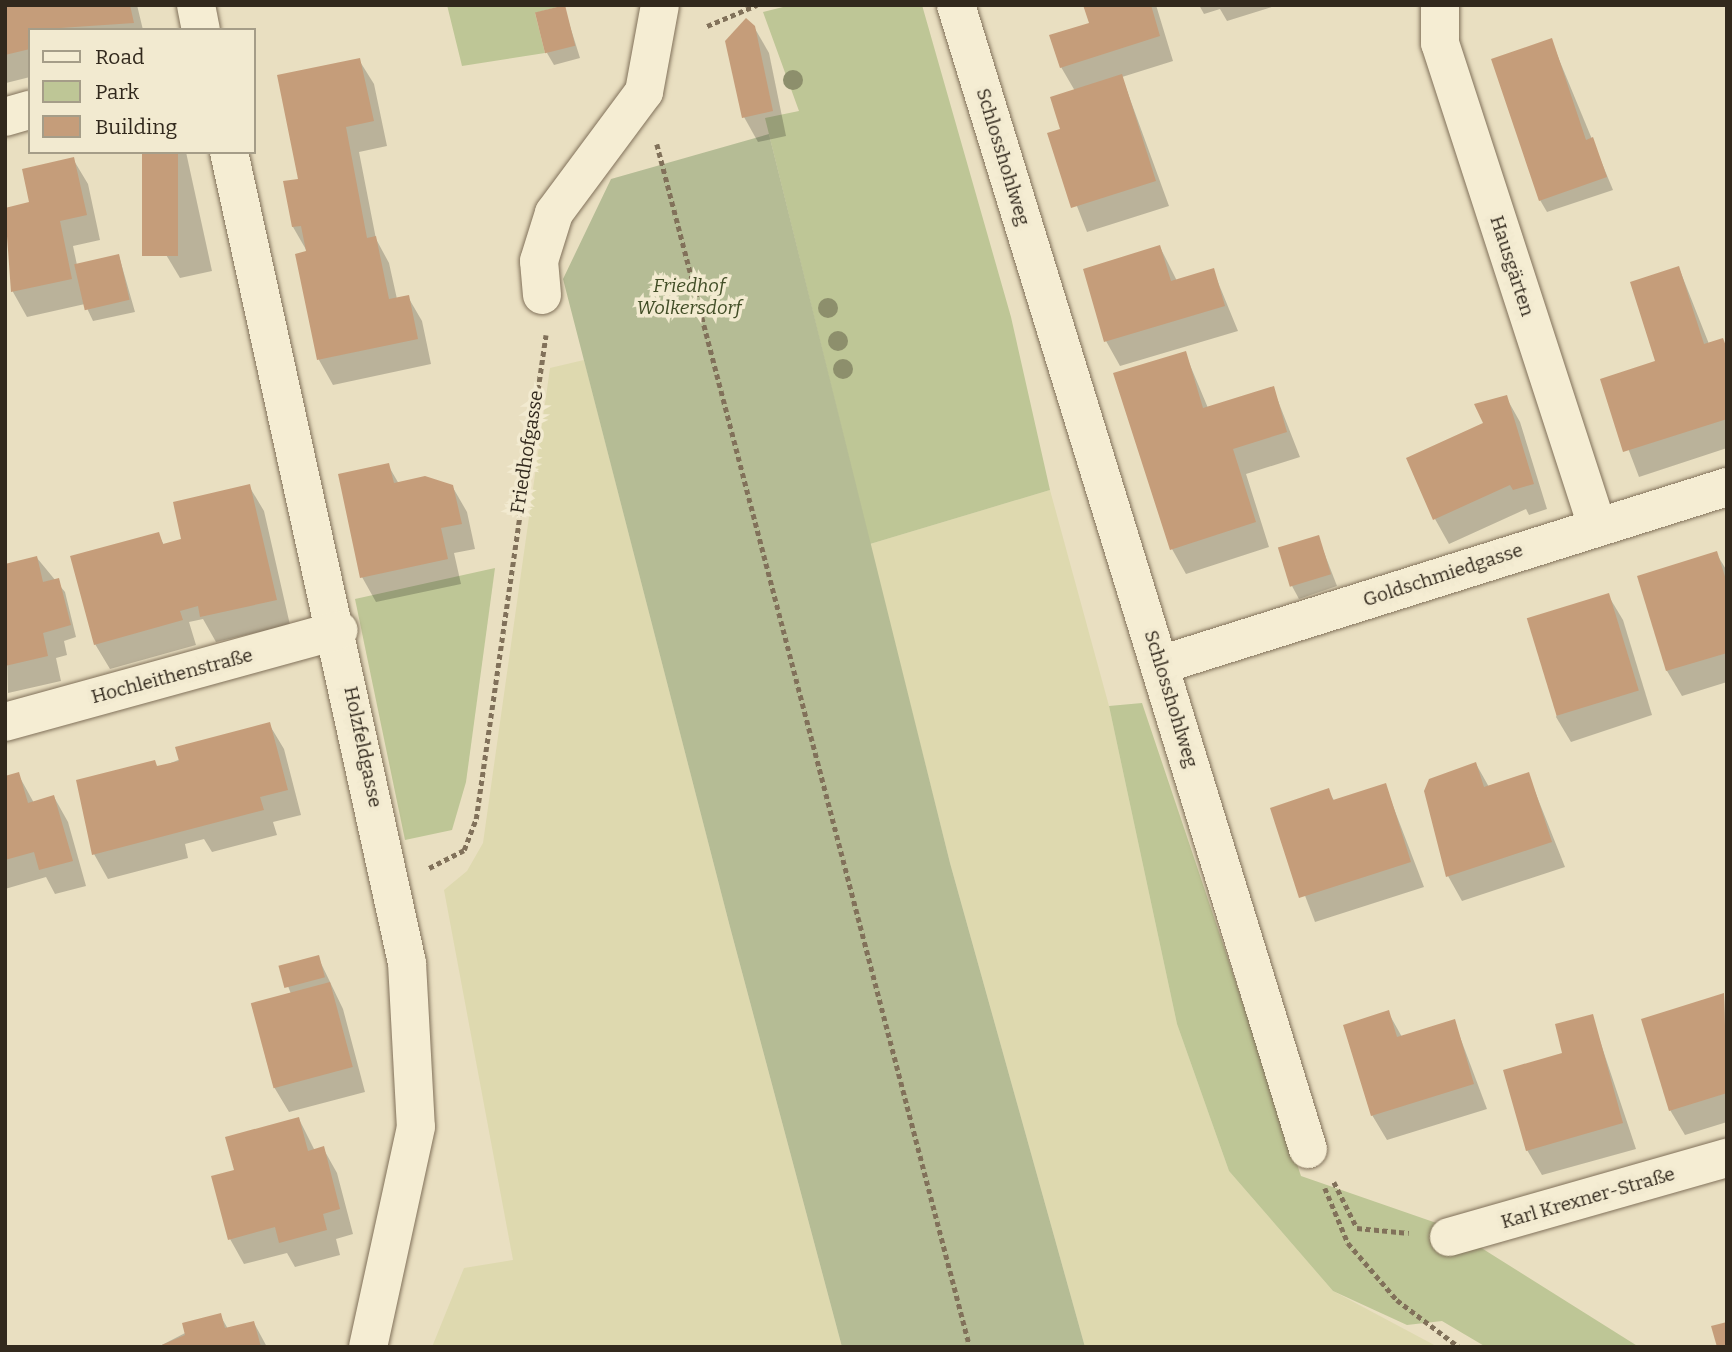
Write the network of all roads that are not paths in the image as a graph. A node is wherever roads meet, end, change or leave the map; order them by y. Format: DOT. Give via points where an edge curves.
graph roads {
  1 [pos="196,5"];
  2 [pos="660,5"];
  3 [pos="956,5"];
  4 [pos="1440,5"];
  5 [pos="201,28"];
  6 [pos="28,111"];
  7 [pos="5,117"];
  8 [pos="229,154"];
  9 [pos="542,295"];
  10 [pos="1727,486"];
  11 [pos="1597,526"];
  12 [pos="339,630"];
  13 [pos="1160,666"];
  14 [pos="5,722"];
  15 [pos="1308,1149"];
  16 [pos="1727,1158"];
  17 [pos="1449,1237"];
  18 [pos="368,1347"];
  1 -- 5 [label="street"];
  2 -- 9 [label="street" via="644,92 554,213 539,261"];
  3 -- 13 [label="street, Schlosshohlweg"];
  4 -- 11 [label="street, Hausgärten" via="1440,43"];
  6 -- 7 [label="street"];
  8 -- 12 [label="street, Holzfeldgasse"];
  10 -- 11 [label="street, Goldschmiedgasse"];
  11 -- 13 [label="street, Goldschmiedgasse"];
  12 -- 14 [label="street, Hochleithenstraße"];
  12 -- 18 [label="street, Holzfeldgasse" via="414,1025 416,1127"];
  13 -- 15 [label="street, Schlosshohlweg"];
  16 -- 17 [label="street, Karl Krexner-Straße"];
}
